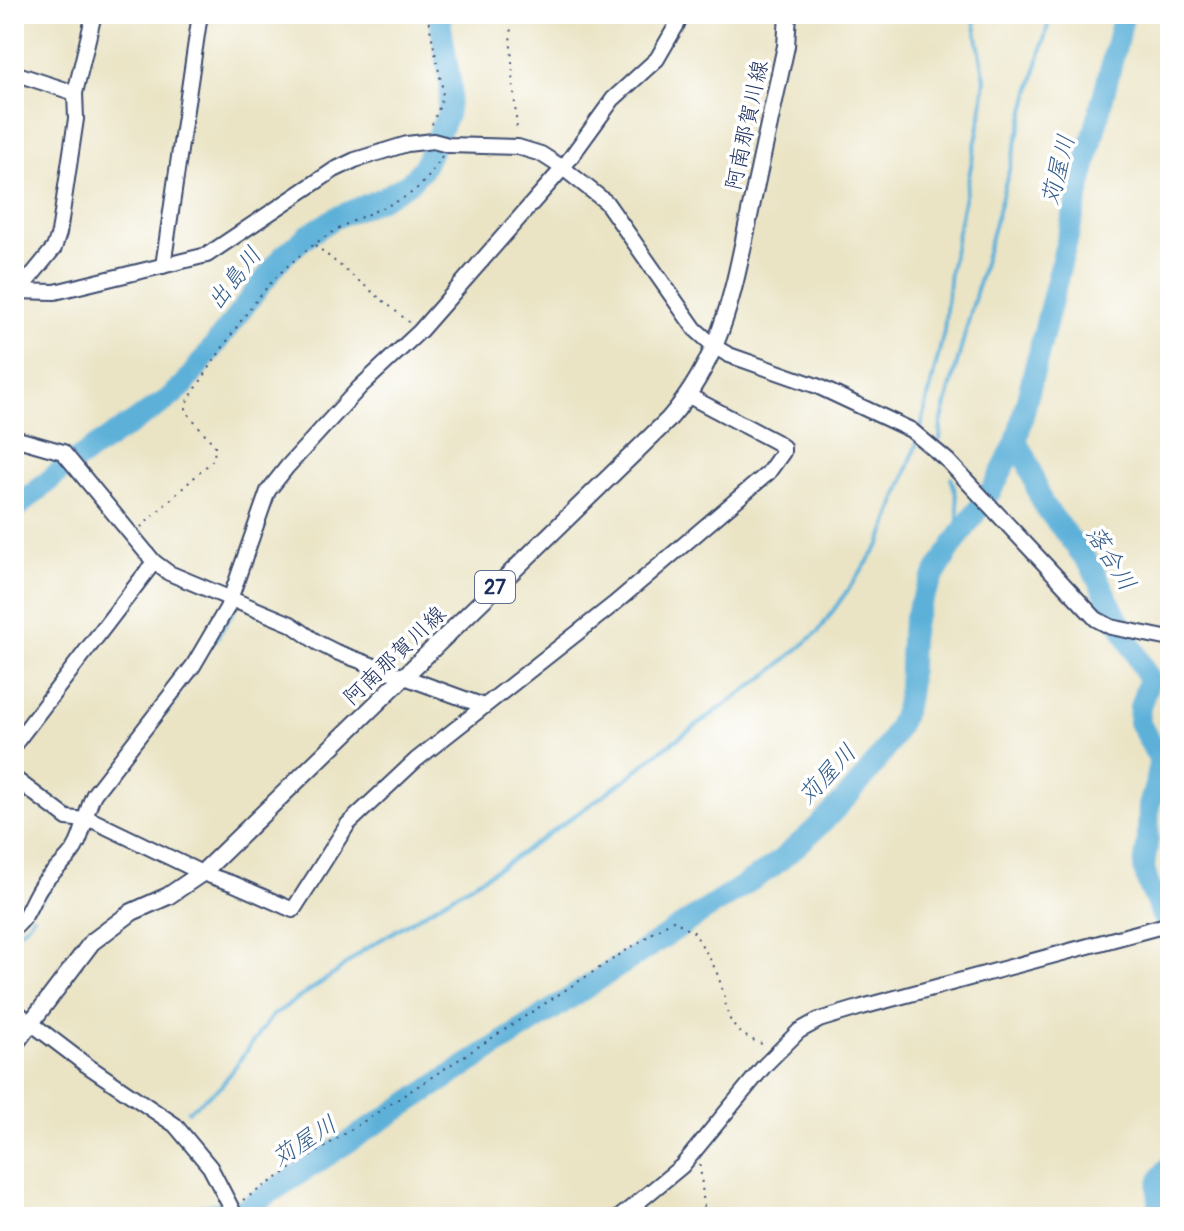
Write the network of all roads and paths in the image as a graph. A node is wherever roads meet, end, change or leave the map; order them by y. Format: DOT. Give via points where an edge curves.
graph roads {
  1 [pos="94,14"];
  2 [pos="200,14"];
  3 [pos="427,14"];
  4 [pos="515,14"];
  5 [pos="683,14"];
  6 [pos="788,14"];
  7 [pos="14,73"];
  8 [pos="75,93"];
  9 [pos="436,143"];
  10 [pos="518,147"];
  11 [pos="566,170"];
  12 [pos="314,244"];
  13 [pos="163,266"];
  14 [pos="15,293"];
  15 [pos="420,331"];
  16 [pos="715,347"];
  17 [pos="689,396"];
  18 [pos="14,438"];
  19 [pos="132,536"];
  20 [pos="154,562"];
  21 [pos="236,601"];
  22 [pos="1170,639"];
  23 [pos="404,676"];
  24 [pos="484,706"];
  25 [pos="14,745"];
  26 [pos="14,778"];
  27 [pos="88,820"];
  28 [pos="202,873"];
  29 [pos="1170,924"];
  30 [pos="14,928"];
  31 [pos="14,1010"];
  32 [pos="29,1023"];
  33 [pos="14,1045"];
  34 [pos="779,1050"];
  35 [pos="694,1154"];
  36 [pos="233,1209"];
  37 [pos="620,1217"];
  38 [pos="705,1217"];
  1 -- 8 [label="street"];
  2 -- 13 [label="street"];
  3 -- 9 [label="path" via="443,91 434,123"];
  4 -- 10 [label="path" via="510,33"];
  5 -- 11 [label="street" via="657,59 613,99"];
  6 -- 16 [label="main road, 阿南那賀川線 / 27" via="786,46 735,290"];
  7 -- 8 [label="street"];
  8 -- 14 [label="street" via="59,233 54,248"];
  9 -- 10 [label="street"];
  9 -- 12 [label="path" via="423,183 407,198"];
  9 -- 13 [label="street" via="407,144 355,160 207,255"];
  10 -- 11 [label="street"];
  11 -- 15 [label="street"];
  11 -- 16 [label="street" via="606,202 695,329"];
  12 -- 15 [label="path"];
  12 -- 19 [label="path" via="256,303 186,403 186,411 215,446 214,459"];
  13 -- 14 [label="street" via="55,292"];
  15 -- 21 [label="street" via="360,387 268,491"];
  16 -- 17 [label="main road, 阿南那賀川線 / 27"];
  16 -- 22 [label="street" via="911,430 948,461 1096,619"];
  17 -- 23 [label="main road, 阿南那賀川線 / 27"];
  17 -- 24 [label="street" via="776,442 783,452 768,473 700,532"];
  18 -- 19 [label="street" via="63,452"];
  19 -- 20 [label="street"];
  20 -- 21 [label="street" via="187,583"];
  20 -- 25 [label="street"];
  21 -- 23 [label="street" via="291,624 336,652"];
  21 -- 27 [label="street" via="94,794"];
  23 -- 24 [label="street"];
  23 -- 28 [label="main road, 阿南那賀川線 / 27"];
  24 -- 28 [label="street" via="348,824 293,910"];
  26 -- 27 [label="street" via="67,818"];
  27 -- 28 [label="street"];
  27 -- 30 [label="street" via="75,849"];
  28 -- 32 [label="main road, 阿南那賀川線 / 27" via="132,912 92,942"];
  29 -- 34 [label="street" via="819,1020"];
  31 -- 32 [label="street"];
  32 -- 33 [label="main road, 阿南那賀川線 / 27"];
  32 -- 36 [label="street" via="175,1125 210,1167"];
  34 -- 35 [label="street"];
  34 -- 36 [label="path" via="736,1030 726,1015 715,970 694,932 673,920"];
  35 -- 37 [label="street"];
  35 -- 38 [label="path" via="700,1165"];
}
